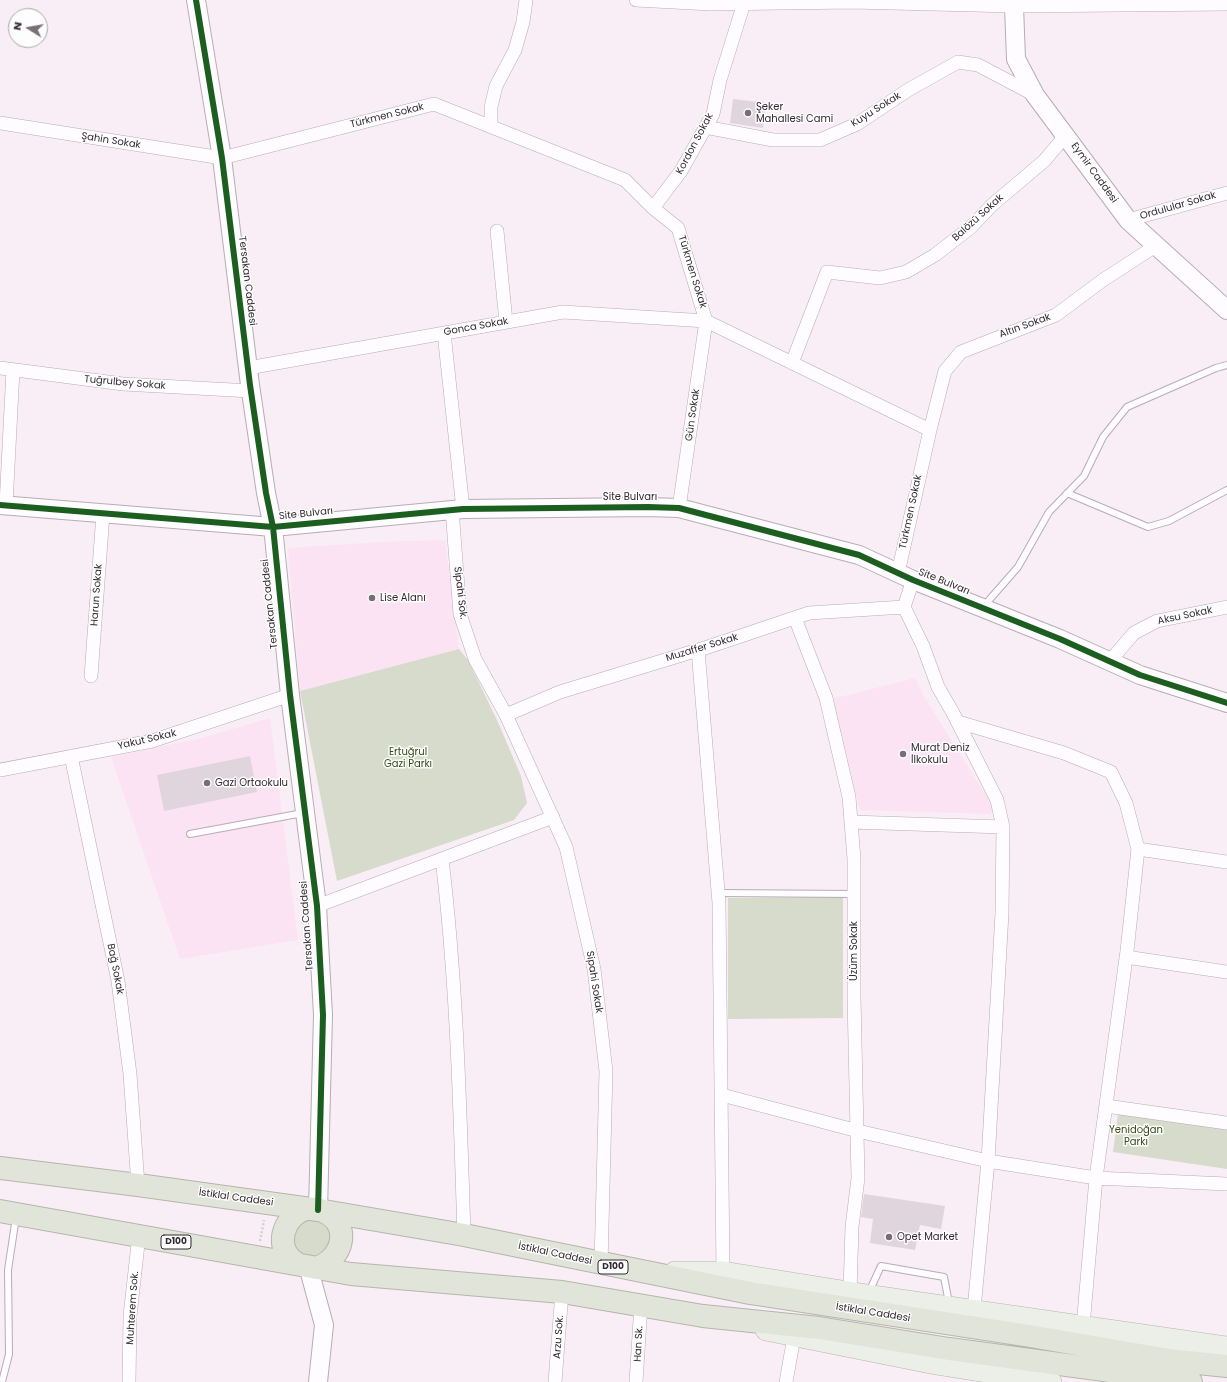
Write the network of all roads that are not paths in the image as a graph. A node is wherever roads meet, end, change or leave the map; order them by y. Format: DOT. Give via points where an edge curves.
graph roads {
  1 [pos="196,0"];
  2 [pos="526,0"];
  3 [pos="636,0"];
  4 [pos="744,4"];
  5 [pos="1227,4"];
  6 [pos="1014,6"];
  7 [pos="1035,95"];
  8 [pos="0,123"];
  9 [pos="491,126"];
  10 [pos="705,126"];
  11 [pos="1066,135"];
  12 [pos="222,158"];
  13 [pos="1227,192"];
  14 [pos="653,208"];
  15 [pos="1128,220"];
  16 [pos="497,231"];
  17 [pos="1157,245"];
  18 [pos="1227,310"];
  19 [pos="706,321"];
  20 [pos="506,322"];
  21 [pos="444,332"];
  22 [pos="792,363"];
  23 [pos="1227,365"];
  24 [pos="248,368"];
  25 [pos="6,369"];
  26 [pos="251,391"];
  27 [pos="930,430"];
  28 [pos="1227,490"];
  29 [pos="1067,493"];
  30 [pos="3,505"];
  31 [pos="679,508"];
  32 [pos="457,509"];
  33 [pos="103,514"];
  34 [pos="272,527"];
  35 [pos="906,577"];
  36 [pos="904,607"];
  37 [pos="1227,607"];
  38 [pos="982,608"];
  39 [pos="794,618"];
  40 [pos="698,650"];
  41 [pos="1110,661"];
  42 [pos="91,676"];
  43 [pos="290,695"];
  44 [pos="1227,703"];
  45 [pos="506,715"];
  46 [pos="958,722"];
  47 [pos="71,756"];
  48 [pos="0,770"];
  49 [pos="305,813"];
  50 [pos="553,817"];
  51 [pos="851,822"];
  52 [pos="1003,827"];
  53 [pos="190,834"];
  54 [pos="1138,849"];
  55 [pos="442,859"];
  56 [pos="1227,862"];
  57 [pos="718,893"];
  58 [pos="854,894"];
  59 [pos="317,906"];
  60 [pos="1126,957"];
  61 [pos="1227,972"];
  62 [pos="722,1095"];
  63 [pos="1106,1106"];
  64 [pos="1227,1123"];
  65 [pos="858,1131"];
  66 [pos="988,1160"];
  67 [pos="0,1168"];
  68 [pos="1096,1178"];
  69 [pos="138,1184"];
  70 [pos="1227,1184"];
  71 [pos="318,1210"];
  72 [pos="8,1212"];
  73 [pos="139,1235"];
  74 [pos="464,1235"];
  75 [pos="601,1264"];
  76 [pos="307,1266"];
  77 [pos="724,1272"];
  78 [pos="642,1273"];
  79 [pos="562,1292"];
  80 [pos="859,1293"];
  81 [pos="641,1305"];
  82 [pos="950,1306"];
  83 [pos="974,1309"];
  84 [pos="703,1316"];
  85 [pos="1083,1326"];
  86 [pos="794,1337"];
  87 [pos="1227,1347"];
  88 [pos="1227,1366"];
  89 [pos="2,1382"];
  90 [pos="129,1382"];
  91 [pos="318,1382"];
  92 [pos="556,1382"];
  93 [pos="636,1382"];
  94 [pos="786,1382"];
  95 [pos="1051,1382"];
  96 [pos="1191,1382"];
  1 -- 12 [label="street, Tersakan Caddesi"];
  2 -- 9 [label="street" via="515,50 496,86 491,107"];
  3 -- 4 [label="street"];
  4 -- 6 [label="street" via="852,2"];
  4 -- 10 [label="street, Kordon Sokak" via="712,114"];
  5 -- 6 [label="street"];
  6 -- 7 [label="street, Eymir Caddesi" via="1016,60"];
  7 -- 10 [label="street, Kuyu Sokak" via="978,66 958,62 908,90 857,124 820,140 773,140"];
  7 -- 11 [label="street, Eymir Caddesi"];
  8 -- 12 [label="street, Şahin Sokak"];
  9 -- 12 [label="street, Türkmen Sokak" via="434,104"];
  9 -- 14 [label="street, Türkmen Sokak" via="624,180"];
  10 -- 14 [label="street, Kordon Sokak" via="682,171"];
  11 -- 15 [label="street, Eymir Caddesi"];
  11 -- 22 [label="street, Balözü Sokak" via="1044,161 992,205 971,227 935,255 906,272 880,278 827,272"];
  12 -- 24 [label="street, Tersakan Caddesi"];
  13 -- 15 [label="street, Ordulular Sokak"];
  14 -- 19 [label="street, Türkmen Sokak" via="678,228"];
  15 -- 17 [label="street, Eymir Caddesi"];
  16 -- 20 [label="street"];
  17 -- 18 [label="street, Eymir Caddesi"];
  17 -- 27 [label="street, Altın Sokak" via="1056,315 961,352 945,371"];
  19 -- 20 [label="street, Gonca Sokak" via="563,312"];
  19 -- 22 [label="street, Türkmen Sokak"];
  19 -- 31 [label="street, Gün Sokak"];
  20 -- 21 [label="street, Gonca Sokak"];
  21 -- 24 [label="street, Gonca Sokak"];
  21 -- 32 [label="street, Sipahi Sok."];
  22 -- 27 [label="street, Türkmen Sokak"];
  23 -- 29 [label="lane" via="1127,407 1102,437 1084,476"];
  24 -- 26 [label="street, Tersakan Caddesi"];
  25 -- 26 [label="street, Tuğrulbey Sokak" via="123,384"];
  25 -- 30 [label="street"];
  26 -- 34 [label="street, Tersakan Caddesi"];
  27 -- 35 [label="street, Türkmen Sokak"];
  28 -- 29 [label="lane" via="1169,521 1148,527"];
  29 -- 38 [label="lane" via="1049,512 1018,567"];
  30 -- 33 [label="street, Site Bulvarı"];
  31 -- 32 [label="street, Site Bulvarı"];
  31 -- 35 [label="street, Site Bulvarı" via="859,556"];
  32 -- 34 [label="street, Site Bulvarı"];
  32 -- 45 [label="street, Sipahi Sok." via="460,614 476,659"];
  33 -- 34 [label="street, Site Bulvarı"];
  33 -- 42 [label="street, Harun Sokak"];
  34 -- 43 [label="street, Tersakan Caddesi"];
  35 -- 36 [label="street, Türkmen Sokak"];
  35 -- 38 [label="street, Site Bulvarı"];
  36 -- 39 [label="street, Muzaffer Sokak" via="809,613"];
  36 -- 46 [label="street" via="923,646 938,687"];
  37 -- 41 [label="street, Aksu Sokak" via="1157,621 1134,633"];
  38 -- 41 [label="street, Site Bulvarı"];
  39 -- 40 [label="street, Muzaffer Sokak"];
  39 -- 51 [label="street, Üzüm Sokak" via="826,698 849,797"];
  40 -- 45 [label="street, Muzaffer Sokak" via="560,692"];
  40 -- 57 [label="street"];
  41 -- 44 [label="street, Site Bulvarı" via="1140,675"];
  43 -- 47 [label="street, Yakut Sokak" via="152,741"];
  43 -- 49 [label="street, Tersakan Caddesi"];
  45 -- 50 [label="street, Sipahi Sokak"];
  46 -- 52 [label="street" via="997,800"];
  46 -- 54 [label="street" via="1064,753 1111,772 1126,803"];
  47 -- 48 [label="street, Yakut Sokak"];
  47 -- 69 [label="street, Bağ Sokak" via="118,981 130,1074"];
  49 -- 53 [label="lane"];
  49 -- 59 [label="street, Tersakan Caddesi"];
  50 -- 55 [label="street"];
  50 -- 75 [label="street, Sipahi Sokak" via="566,847 594,969 606,1071"];
  51 -- 52 [label="street"];
  51 -- 58 [label="street, Üzüm Sokak"];
  52 -- 66 [label="street" via="1002,913"];
  54 -- 56 [label="street"];
  54 -- 60 [label="street"];
  55 -- 59 [label="street"];
  55 -- 74 [label="street" via="450,926 458,1043"];
  57 -- 58 [label="lane"];
  57 -- 62 [label="street"];
  58 -- 65 [label="street, Üzüm Sokak"];
  59 -- 71 [label="street, Tersakan Caddesi" via="323,1015"];
  60 -- 61 [label="street"];
  60 -- 63 [label="street"];
  62 -- 65 [label="street"];
  62 -- 77 [label="street"];
  63 -- 64 [label="street"];
  63 -- 68 [label="street"];
  65 -- 66 [label="street"];
  65 -- 80 [label="street, Üzüm Sokak" via="858,1178 852,1227"];
  66 -- 68 [label="street"];
  66 -- 83 [label="street"];
  67 -- 69 [label="highway, İstiklal Caddesi / D100"];
  68 -- 70 [label="street"];
  68 -- 85 [label="street"];
  69 -- 71 [label="highway, İstiklal Caddesi / D100"];
  71 -- 74 [label="highway, İstiklal Caddesi / D100"];
  71 -- 76 [label="highway" via="332,1217 338,1225 341,1244 332,1260"];
  71 -- 76 [label="highway" via="296,1213 289,1220 282,1238 289,1257"];
  72 -- 73 [label="highway, D100"];
  72 -- 89 [label="lane" via="9,1354"];
  73 -- 76 [label="highway, D100"];
  73 -- 90 [label="street, Muhterem Sok." via="130,1316"];
  74 -- 75 [label="highway, İstiklal Caddesi / D100"];
  75 -- 78 [label="highway, İstiklal Caddesi / D100"];
  76 -- 79 [label="highway, D100" via="351,1274"];
  76 -- 91 [label="street" via="324,1325"];
  77 -- 78 [label="main road"];
  77 -- 80 [label="main road"];
  78 -- 88 [label="highway, İstiklal Caddesi / D100" via="750,1293 1169,1360"];
  79 -- 81 [label="highway, D100"];
  79 -- 92 [label="street, Arzu Sok."];
  80 -- 82 [label="main road"];
  80 -- 82 [label="lane" via="881,1266 944,1277"];
  81 -- 84 [label="highway, D100"];
  81 -- 93 [label="street, Han Sk."];
  82 -- 83 [label="main road"];
  83 -- 85 [label="main road"];
  84 -- 86 [label="main road"];
  84 -- 96 [label="highway, D100" via="819,1328 949,1349"];
  85 -- 87 [label="main road"];
  86 -- 94 [label="street"];
  86 -- 95 [label="main road" via="936,1364"];
}
